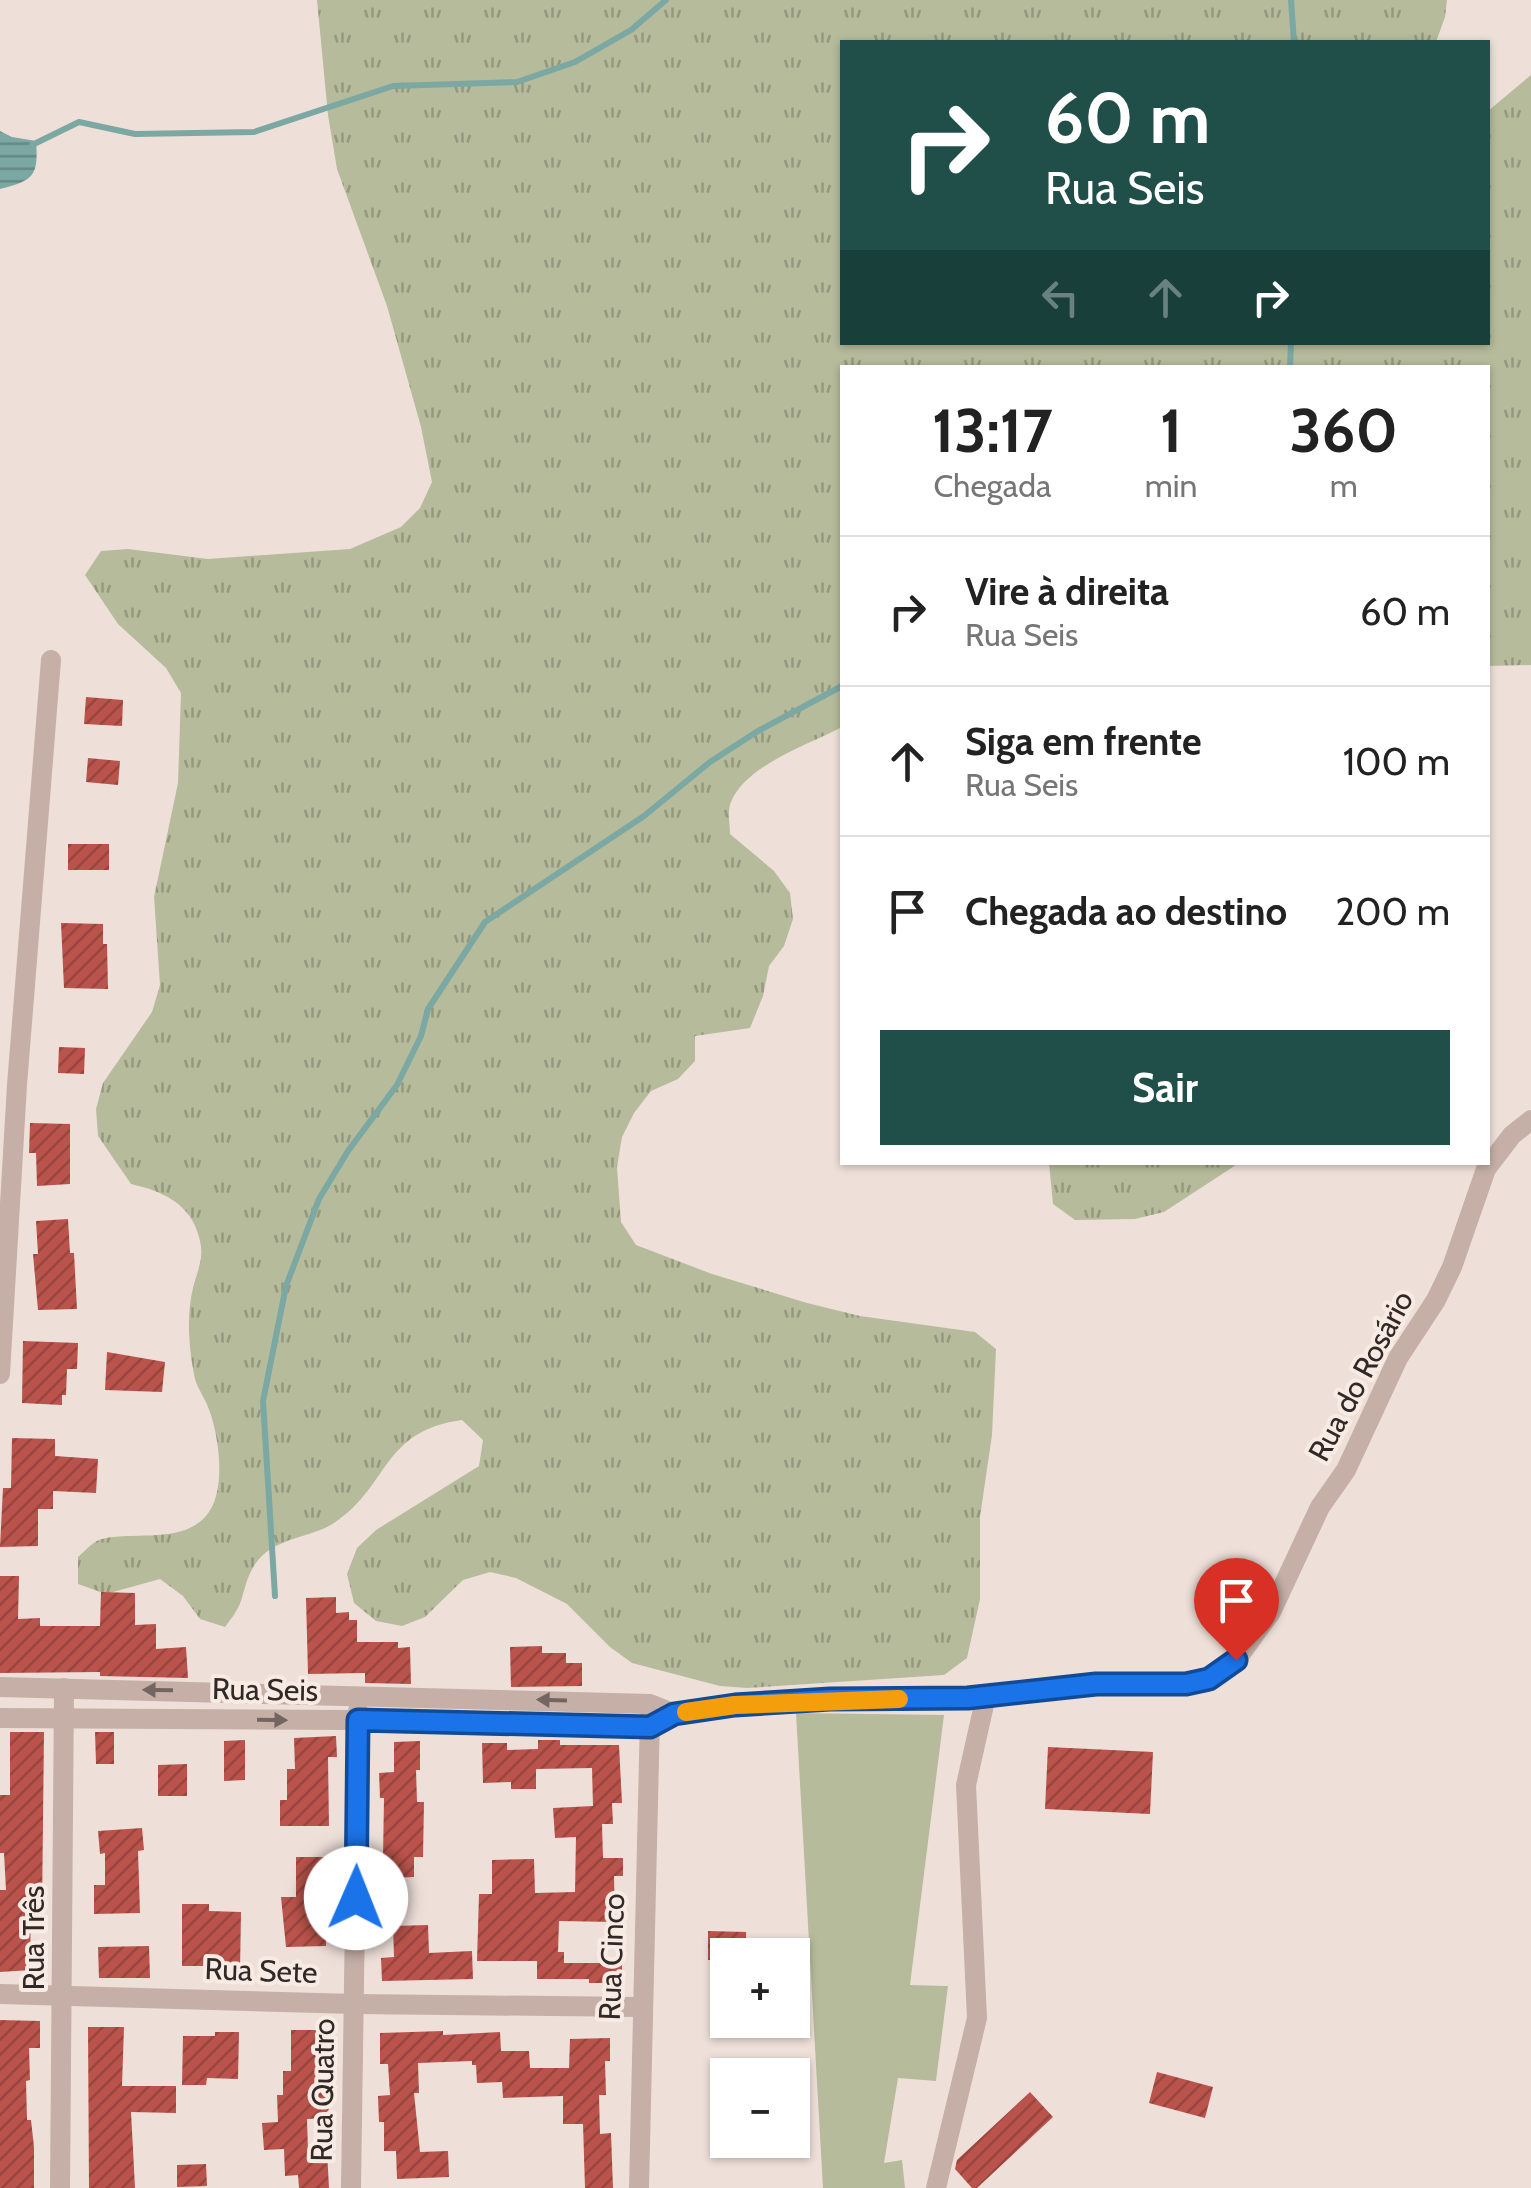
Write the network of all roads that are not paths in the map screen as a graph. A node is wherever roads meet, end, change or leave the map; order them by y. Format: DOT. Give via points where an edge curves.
graph roads {
  1 [pos="51,660"];
  2 [pos="8,1085"];
  3 [pos="1531,1120"];
  4 [pos="1490,1164"];
  5 [pos="1490,1165"];
  6 [pos="0,1374"];
  7 [pos="0,1687"];
  8 [pos="64,1688"];
  9 [pos="358,1694"];
  10 [pos="986,1696"];
  11 [pos="650,1704"];
  12 [pos="674,1714"];
  13 [pos="0,1718"];
  14 [pos="65,1718"];
  15 [pos="358,1720"];
  16 [pos="650,1727"];
  17 [pos="0,1994"];
  18 [pos="64,1994"];
  19 [pos="355,2004"];
  20 [pos="640,2007"];
  21 [pos="60,2188"];
  22 [pos="351,2188"];
  23 [pos="639,2188"];
  24 [pos="936,2188"];
  1 -- 2 [label="street"];
  2 -- 6 [label="street"];
  3 -- 4 [label="street, Rua do Rosário"];
  5 -- 10 [label="street, Rua do Rosário" via="1436,1300 1398,1358 1271,1612 1236,1660 1209,1679 1186,1684 1096,1684"];
  7 -- 8 [label="street"];
  9 -- 8 [label="street, one-way"];
  8 -- 14 [label="street, Rua Três"];
  11 -- 9 [label="street, one-way"];
  9 -- 15 [label="street, Rua Quatro"];
  10 -- 12 [label="street" via="811,1700"];
  10 -- 24 [label="street" via="966,1785 977,2018"];
  11 -- 12 [label="street"];
  11 -- 16 [label="street, Rua Cinco"];
  12 -- 16 [label="street"];
  13 -- 14 [label="street, Rua Seis"];
  14 -- 15 [label="street, Rua Seis, one-way"];
  14 -- 18 [label="street, Rua Três"];
  15 -- 16 [label="street, Rua Seis"];
  15 -- 19 [label="street, Rua Quatro"];
  16 -- 20 [label="street, Rua Cinco"];
  17 -- 18 [label="street, Rua Sete"];
  18 -- 19 [label="street, Rua Sete"];
  18 -- 21 [label="street, Rua Três"];
  19 -- 20 [label="street, Rua Sete"];
  19 -- 22 [label="street, Rua Quatro"];
  20 -- 23 [label="street, Rua Cinco"];
}
